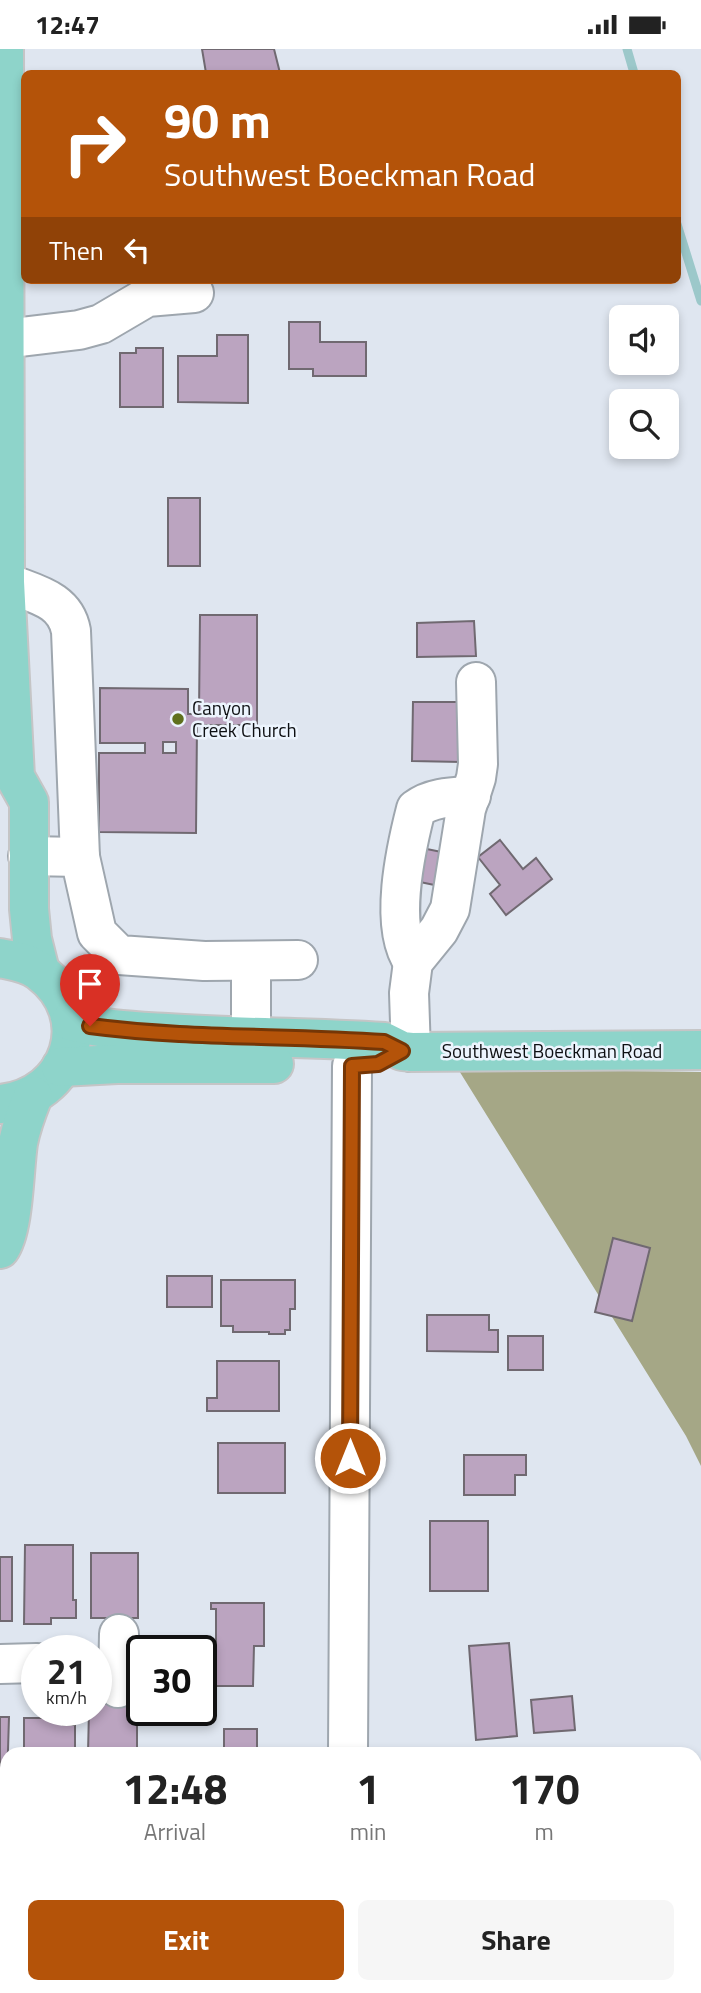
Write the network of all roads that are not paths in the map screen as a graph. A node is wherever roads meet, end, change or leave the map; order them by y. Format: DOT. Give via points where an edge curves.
graph roads {
  1 [pos="4,49"];
  2 [pos="194,293"];
  3 [pos="4,339"];
  4 [pos="5,582"];
  5 [pos="477,682"];
  6 [pos="7,789"];
  7 [pos="471,796"];
  8 [pos="28,856"];
  9 [pos="80,857"];
  10 [pos="0,958"];
  11 [pos="298,960"];
  12 [pos="251,961"];
  13 [pos="413,962"];
  14 [pos="40,971"];
  15 [pos="71,1021"];
  16 [pos="251,1037"];
  17 [pos="701,1050"];
  18 [pos="407,1052"];
  19 [pos="352,1066"];
  20 [pos="61,1067"];
  21 [pos="16,1100"];
  22 [pos="0,1249"];
  23 [pos="21,1663"];
  24 [pos="0,1664"];
  25 [pos="348,1747"];
  1 -- 3 [label="main road"];
  2 -- 3 [label="street" via="147,297 101,324 79,330"];
  3 -- 4 [label="main road"];
  4 -- 6 [label="main road"];
  4 -- 9 [label="street" via="57,604 68,617"];
  5 -- 7 [label="street" via="478,764"];
  6 -- 8 [label="main road" via="29,802"];
  7 -- 13 [label="street" via="450,909"];
  7 -- 13 [label="street" via="438,799 416,809 400,900 404,946"];
  8 -- 9 [label="street"];
  8 -- 14 [label="main road" via="32,939"];
  9 -- 12 [label="street" via="97,933 119,955"];
  10 -- 14 [label="main road"];
  11 -- 12 [label="street"];
  12 -- 16 [label="street"];
  13 -- 18 [label="street"];
  14 -- 15 [label="main road" via="61,992"];
  15 -- 16 [label="main road, Southwest Boeckman Road" via="123,1030"];
  15 -- 20 [label="main road" via="70,1051"];
  16 -- 18 [label="main road, Southwest Boeckman Road" via="384,1042"];
  17 -- 18 [label="main road, Southwest Boeckman Road"];
  18 -- 19 [label="main road, Southwest Boeckman Road" via="378,1064"];
  19 -- 20 [label="main road, Southwest Boeckman Road" via="204,1063"];
  19 -- 25 [label="street"];
  20 -- 21 [label="main road" via="56,1077"];
  21 -- 22 [label="main road" via="19,1140 11,1210"];
  23 -- 24 [label="street"];
}
